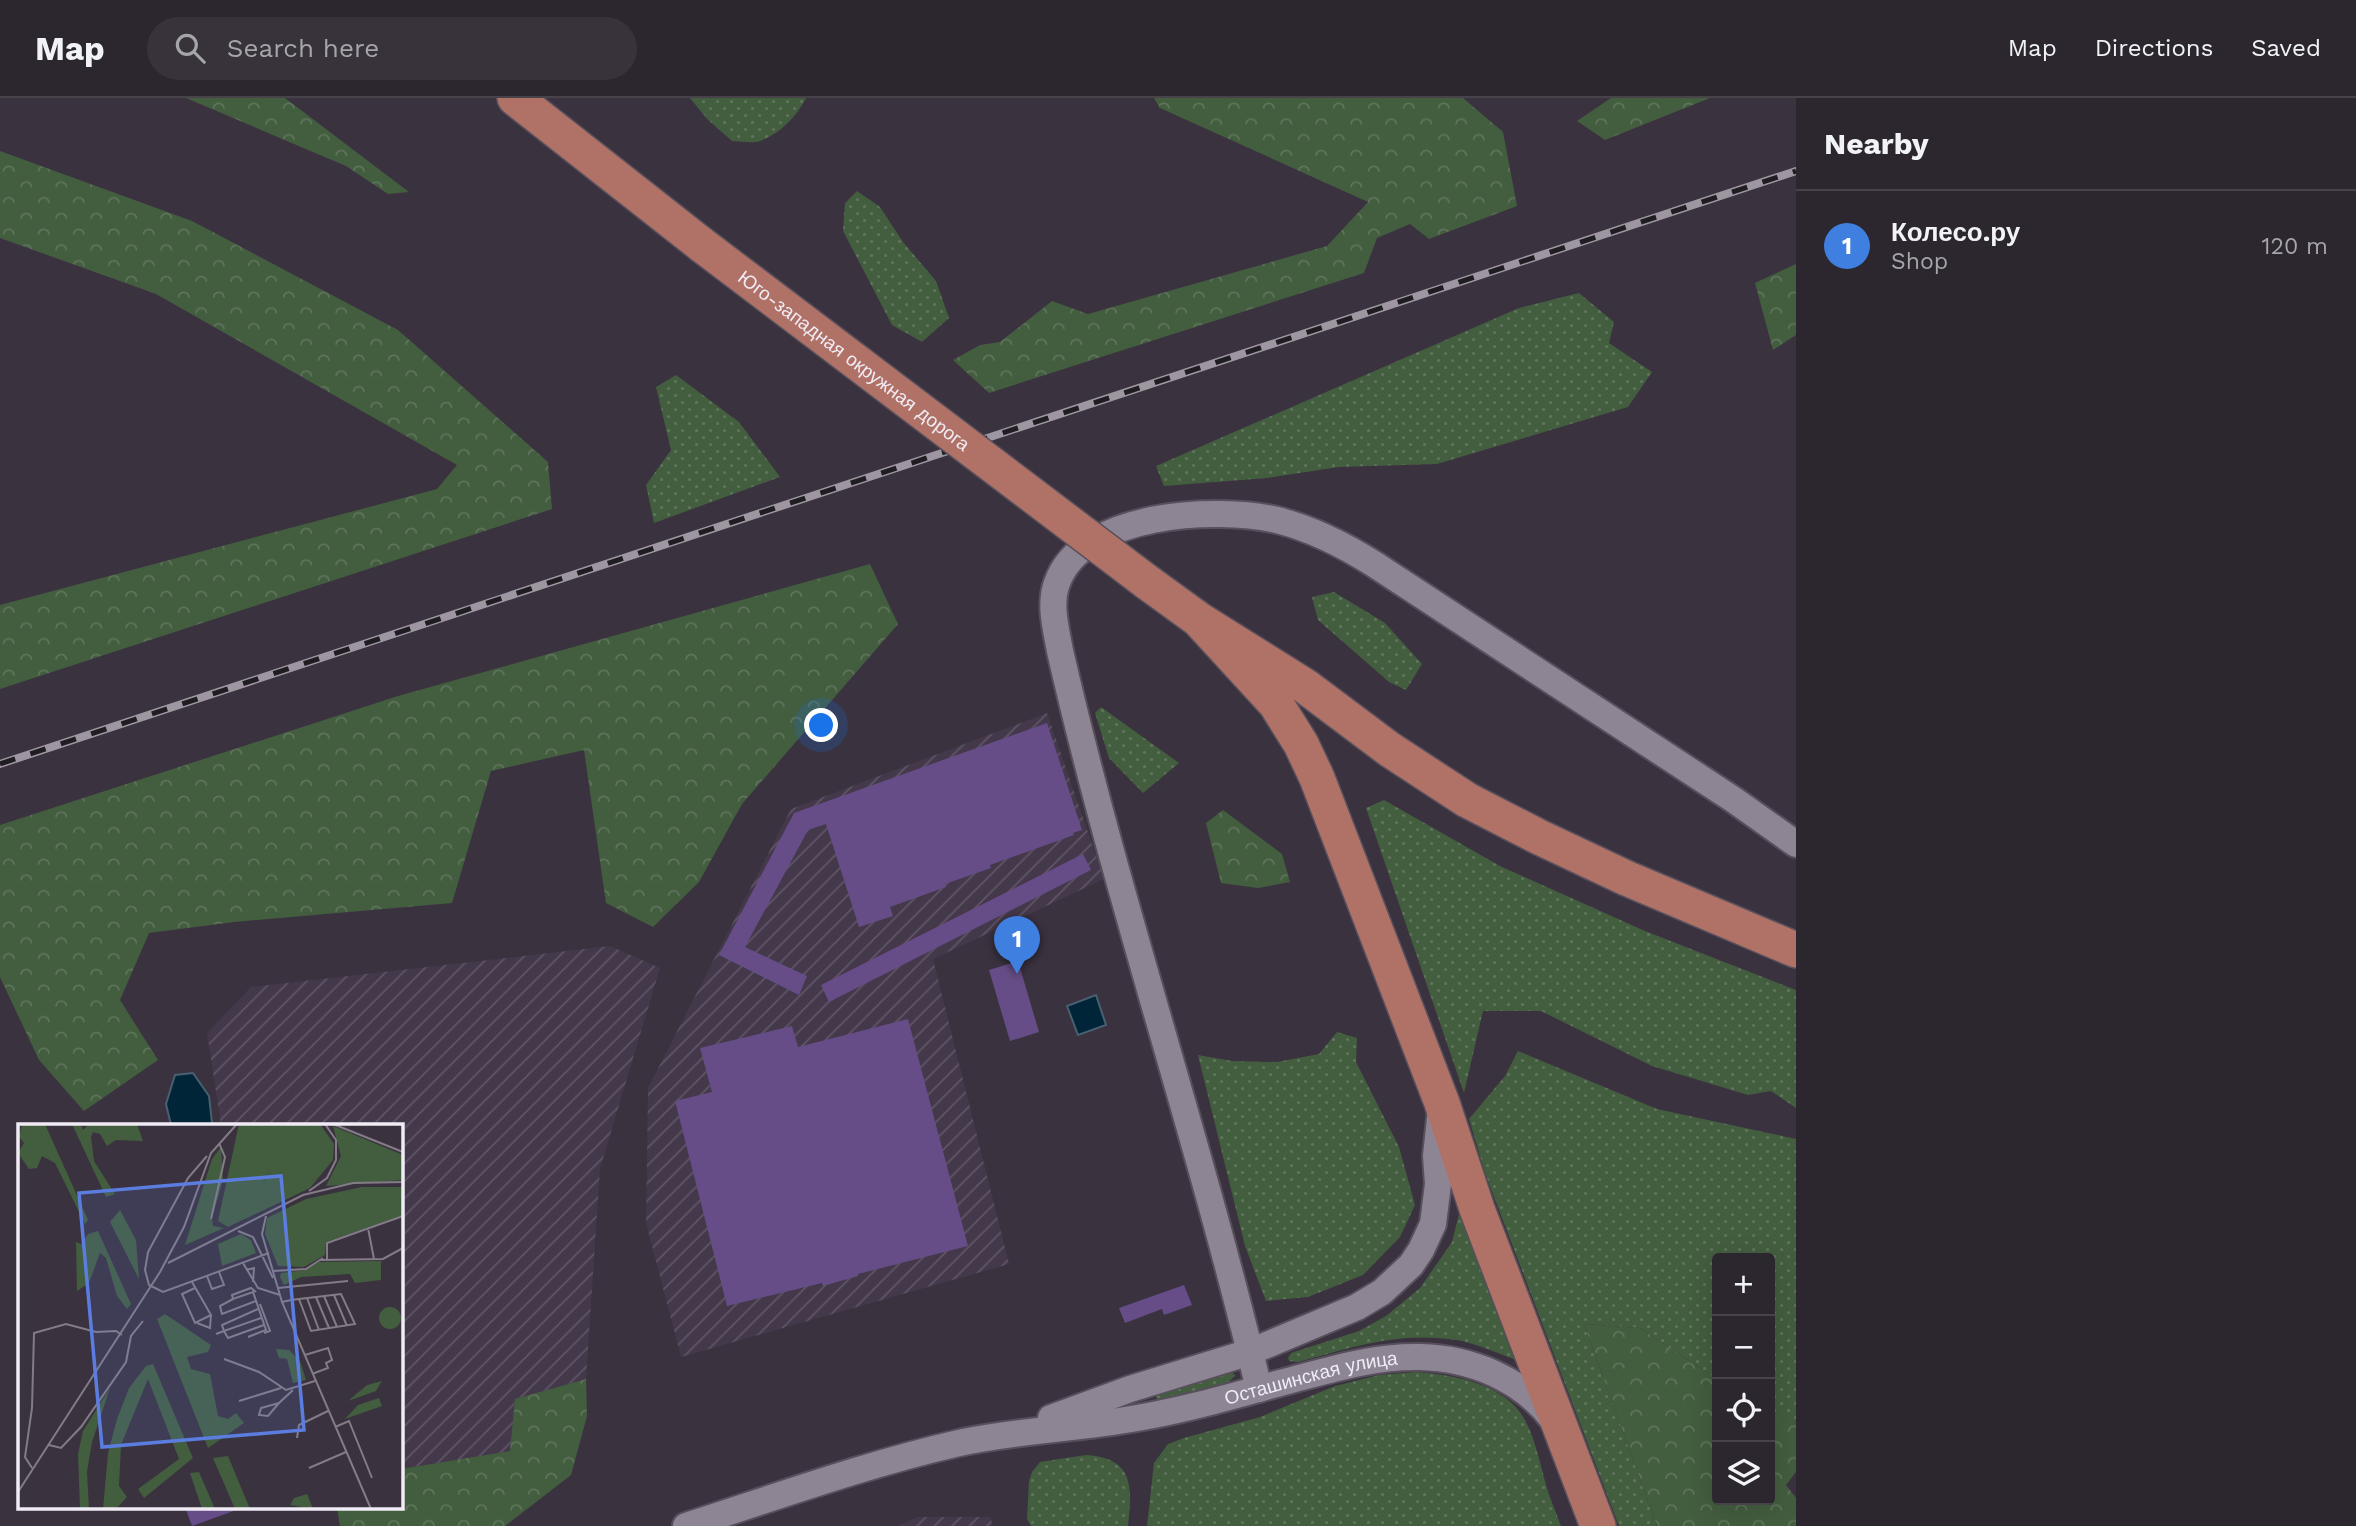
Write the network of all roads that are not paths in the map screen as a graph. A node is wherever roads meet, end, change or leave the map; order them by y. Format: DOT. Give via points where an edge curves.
graph roads {
  1 [pos="515,98"];
  2 [pos="1198,619"];
  3 [pos="1796,844"];
  4 [pos="1796,950"];
  5 [pos="1442,1103"];
  6 [pos="1250,1352"];
  7 [pos="1259,1389"];
  8 [pos="1130,1390"];
  9 [pos="1136,1419"];
  10 [pos="1014,1432"];
  11 [pos="1572,1453"];
  12 [pos="686,1526"];
  13 [pos="1598,1526"];
  1 -- 2 [label="highway, Юго-западная окружная дорога, bridge"];
  2 -- 4 [label="highway" via="1305,686 1442,785 1485,809 1626,878"];
  2 -- 5 [label="highway" via="1276,704 1301,744"];
  3 -- 6 [label="street" via="1374,564 1312,531 1252,515 1164,517 1111,533 1079,552 1056,584 1054,604 1070,696"];
  5 -- 6 [label="street, Осташинская улица" via="1433,1224 1411,1265 1382,1292 1357,1307"];
  5 -- 11 [label="highway" via="1477,1209"];
  6 -- 7 [label="street"];
  6 -- 8 [label="street, Осташинская улица"];
  7 -- 9 [label="street, Осташинская улица"];
  7 -- 11 [label="street, Осташинская улица" via="1387,1358 1462,1363 1498,1375 1533,1398 1559,1428"];
  8 -- 9 [label="street"];
  8 -- 10 [label="street, Осташинская улица"];
  9 -- 10 [label="street, Осташинская улица"];
  10 -- 12 [label="street, Осташинская улица" via="912,1454"];
  11 -- 13 [label="highway"];
}
